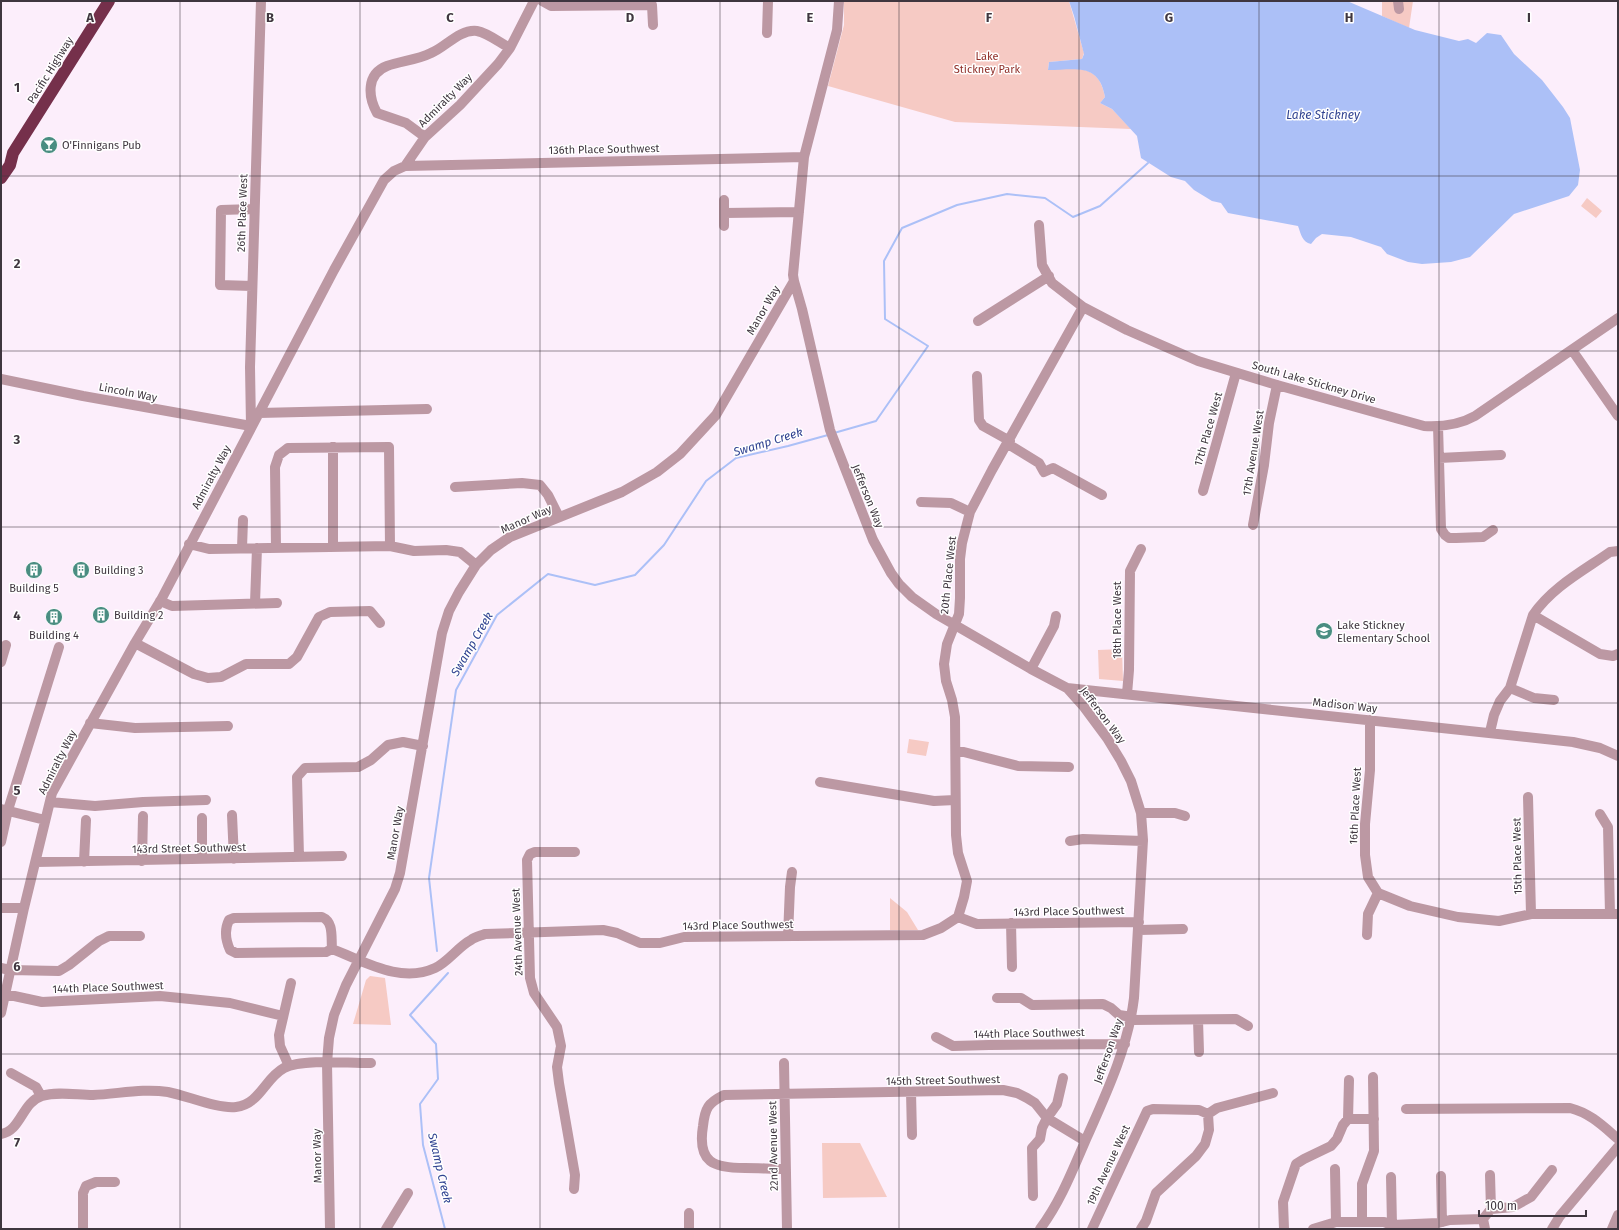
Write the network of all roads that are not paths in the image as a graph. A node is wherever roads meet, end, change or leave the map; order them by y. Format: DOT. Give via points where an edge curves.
graph roads {
  1 [pos="109,1"];
  2 [pos="261,1"];
  3 [pos="534,1"];
  4 [pos="542,1"];
  5 [pos="768,1"];
  6 [pos="839,1"];
  7 [pos="643,3"];
  8 [pos="652,25"];
  9 [pos="767,33"];
  10 [pos="510,48"];
  11 [pos="425,137"];
  12 [pos="12,153"];
  13 [pos="804,157"];
  14 [pos="1,158"];
  15 [pos="405,166"];
  16 [pos="1,178"];
  17 [pos="724,200"];
  18 [pos="254,210"];
  19 [pos="799,212"];
  20 [pos="724,213"];
  21 [pos="1039,225"];
  22 [pos="724,226"];
  23 [pos="1049,276"];
  24 [pos="794,281"];
  25 [pos="252,286"];
  26 [pos="1083,307"];
  27 [pos="1618,318"];
  28 [pos="978,321"];
  29 [pos="1572,350"];
  30 [pos="1236,373"];
  31 [pos="978,376"];
  32 [pos="1,379"];
  33 [pos="1277,385"];
  34 [pos="427,410"];
  35 [pos="259,413"];
  36 [pos="1618,416"];
  37 [pos="251,426"];
  38 [pos="1438,426"];
  39 [pos="1009,443"];
  40 [pos="333,447"];
  41 [pos="1501,455"];
  42 [pos="1439,458"];
  43 [pos="455,487"];
  44 [pos="1203,491"];
  45 [pos="1102,495"];
  46 [pos="921,502"];
  47 [pos="970,512"];
  48 [pos="559,517"];
  49 [pos="243,520"];
  50 [pos="1253,524"];
  51 [pos="1493,530"];
  52 [pos="189,544"];
  53 [pos="390,546"];
  54 [pos="334,547"];
  55 [pos="242,548"];
  56 [pos="257,548"];
  57 [pos="276,548"];
  58 [pos="1141,549"];
  59 [pos="1618,551"];
  60 [pos="476,564"];
  61 [pos="160,601"];
  62 [pos="255,603"];
  63 [pos="277,603"];
  64 [pos="1533,615"];
  65 [pos="1056,616"];
  66 [pos="380,623"];
  67 [pos="954,625"];
  68 [pos="135,643"];
  69 [pos="6,645"];
  70 [pos="59,647"];
  71 [pos="1618,654"];
  72 [pos="1,662"];
  73 [pos="1031,669"];
  74 [pos="1067,688"];
  75 [pos="1510,688"];
  76 [pos="1127,694"];
  77 [pos="1554,700"];
  78 [pos="1370,720"];
  79 [pos="90,723"];
  80 [pos="228,726"];
  81 [pos="1490,732"];
  82 [pos="422,746"];
  83 [pos="956,750"];
  84 [pos="1618,756"];
  85 [pos="1069,767"];
  86 [pos="820,782"];
  87 [pos="1528,797"];
  88 [pos="206,800"];
  89 [pos="955,800"];
  90 [pos="50,802"];
  91 [pos="4,809"];
  92 [pos="1141,814"];
  93 [pos="1600,814"];
  94 [pos="232,815"];
  95 [pos="143,816"];
  96 [pos="1185,816"];
  97 [pos="202,818"];
  98 [pos="45,820"];
  99 [pos="86,820"];
  100 [pos="1070,841"];
  101 [pos="1143,841"];
  102 [pos="1,842"];
  103 [pos="575,852"];
  104 [pos="342,856"];
  105 [pos="299,857"];
  106 [pos="234,858"];
  107 [pos="202,859"];
  108 [pos="142,860"];
  109 [pos="36,862"];
  110 [pos="84,862"];
  111 [pos="792,872"];
  112 [pos="1378,893"];
  113 [pos="1,908"];
  114 [pos="24,908"];
  115 [pos="1530,914"];
  116 [pos="1614,914"];
  117 [pos="958,918"];
  118 [pos="1011,923"];
  119 [pos="1139,926"];
  120 [pos="1183,929"];
  121 [pos="528,932"];
  122 [pos="1367,935"];
  123 [pos="140,936"];
  124 [pos="788,936"];
  125 [pos="332,949"];
  126 [pos="360,960"];
  127 [pos="1012,967"];
  128 [pos="5,969"];
  129 [pos="291,983"];
  130 [pos="5,994"];
  131 [pos="997,998"];
  132 [pos="1,1013"];
  133 [pos="283,1016"];
  134 [pos="1132,1018"];
  135 [pos="1198,1020"];
  136 [pos="1248,1026"];
  137 [pos="936,1037"];
  138 [pos="1125,1044"];
  139 [pos="1199,1052"];
  140 [pos="327,1063"];
  141 [pos="371,1063"];
  142 [pos="784,1063"];
  143 [pos="289,1066"];
  144 [pos="11,1073"];
  145 [pos="1373,1077"];
  146 [pos="1063,1078"];
  147 [pos="1349,1080"];
  148 [pos="912,1092"];
  149 [pos="1272,1093"];
  150 [pos="785,1095"];
  151 [pos="41,1096"];
  152 [pos="1406,1110"];
  153 [pos="1208,1114"];
  154 [pos="1047,1118"];
  155 [pos="1348,1119"];
  156 [pos="1374,1119"];
  157 [pos="1,1134"];
  158 [pos="912,1135"];
  159 [pos="1618,1139"];
  160 [pos="1085,1141"];
  161 [pos="1618,1147"];
  162 [pos="786,1169"];
  163 [pos="1335,1169"];
  164 [pos="1552,1170"];
  165 [pos="1490,1174"];
  166 [pos="1441,1176"];
  167 [pos="1391,1177"];
  168 [pos="115,1182"];
  169 [pos="574,1189"];
  170 [pos="408,1193"];
  171 [pos="1033,1196"];
  172 [pos="1491,1209"];
  173 [pos="689,1213"];
  174 [pos="1618,1215"];
  175 [pos="1336,1222"];
  176 [pos="1362,1222"];
  177 [pos="1442,1222"];
  178 [pos="1484,1224"];
  179 [pos="1392,1225"];
  180 [pos="1044,1228"];
  181 [pos="1142,1228"];
  182 [pos="83,1229"];
  183 [pos="330,1229"];
  184 [pos="386,1229"];
  185 [pos="689,1229"];
  186 [pos="787,1229"];
  187 [pos="1092,1229"];
  188 [pos="1284,1229"];
  189 [pos="1313,1229"];
  190 [pos="1552,1229"];
  191 [pos="1612,1229"];
  1 -- 12 [label="highway, Pacific Highway"];
  2 -- 18 [label="street, 26th Place West"];
  3 -- 10 [label="street, Admiralty Way"];
  4 -- 7 [label="street" via="551,6"];
  5 -- 9 [label="street"];
  6 -- 13 [label="street, Manor Way" via="837,30"];
  7 -- 8 [label="street" via="652,5"];
  10 -- 11 [label="street, Admiralty Way" via="460,105"];
  10 -- 11 [label="street" via="477,31 464,33 432,53 385,66 377,73 372,80 370,91 376,113 406,123"];
  11 -- 15 [label="street, Admiralty Way"];
  12 -- 14 [label="highway"];
  12 -- 16 [label="highway, Pacific Highway" via="10,165"];
  13 -- 15 [label="street, 136th Place Southwest"];
  13 -- 19 [label="street, Manor Way"];
  15 -- 35 [label="street, Admiralty Way" via="384,180"];
  17 -- 20 [label="street"];
  18 -- 25 [label="street, 26th Place West"];
  18 -- 25 [label="street" via="221,210 220,285"];
  19 -- 20 [label="street"];
  19 -- 24 [label="street, Manor Way"];
  20 -- 22 [label="street"];
  21 -- 23 [label="street, South Lake Stickney Drive" via="1042,265"];
  23 -- 26 [label="street, South Lake Stickney Drive" via="1052,283"];
  23 -- 28 [label="street"];
  24 -- 48 [label="street, Manor Way" via="716,415 680,454 657,472 622,492"];
  24 -- 67 [label="street, Jefferson Way" via="836,450 873,540 899,584 912,597"];
  25 -- 37 [label="street, 26th Place West"];
  26 -- 30 [label="street, South Lake Stickney Drive" via="1198,361"];
  26 -- 39 [label="street, 20th Place West"];
  27 -- 29 [label="street, South Lake Stickney Drive"];
  29 -- 36 [label="street"];
  29 -- 38 [label="street, South Lake Stickney Drive" via="1475,416 1456,424"];
  30 -- 33 [label="street, South Lake Stickney Drive"];
  30 -- 44 [label="street, 17th Place West"];
  31 -- 39 [label="street" via="980,420 983,426"];
  32 -- 37 [label="street, Lincoln Way"];
  33 -- 38 [label="street, South Lake Stickney Drive" via="1424,426"];
  33 -- 50 [label="street, 17th Avenue West"];
  34 -- 35 [label="street"];
  35 -- 37 [label="street, Admiralty Way"];
  37 -- 52 [label="street, Admiralty Way"];
  38 -- 42 [label="street"];
  39 -- 45 [label="street" via="1039,463 1044,472 1052,468"];
  39 -- 47 [label="street, 20th Place West"];
  40 -- 53 [label="street" via="389,447"];
  40 -- 54 [label="street"];
  40 -- 57 [label="street" via="288,448 279,455 275,467"];
  41 -- 42 [label="street"];
  42 -- 51 [label="street" via="1444,535 1449,538 1483,537"];
  43 -- 48 [label="street" via="522,483 540,485 548,494"];
  46 -- 47 [label="street" via="952,503"];
  47 -- 67 [label="street, 20th Place West" via="962,543 959,614"];
  48 -- 60 [label="street, Manor Way" via="510,537"];
  49 -- 55 [label="street"];
  52 -- 55 [label="street" via="209,549"];
  52 -- 61 [label="street, Admiralty Way"];
  53 -- 54 [label="street"];
  53 -- 60 [label="street" via="414,551 460,552"];
  54 -- 57 [label="street"];
  55 -- 56 [label="street"];
  56 -- 57 [label="street"];
  56 -- 62 [label="street"];
  58 -- 76 [label="street, 18th Place West" via="1130,571"];
  59 -- 64 [label="street" via="1610,552 1551,593"];
  60 -- 82 [label="street, Manor Way" via="449,611 442,633"];
  61 -- 62 [label="street" via="172,606"];
  61 -- 68 [label="street, Admiralty Way"];
  62 -- 63 [label="street"];
  64 -- 71 [label="street" via="1600,654"];
  64 -- 75 [label="street"];
  65 -- 73 [label="street" via="1054,626"];
  66 -- 68 [label="street" via="370,611 330,612 319,617 297,657 289,664 246,664 221,677 208,678 194,674"];
  67 -- 73 [label="street, Jefferson Way"];
  67 -- 83 [label="street, 20th Place West" via="947,644 944,664 955,716"];
  68 -- 79 [label="street, Admiralty Way"];
  69 -- 72 [label="street"];
  70 -- 91 [label="street"];
  73 -- 74 [label="street, Jefferson Way"];
  74 -- 76 [label="street, Madison Way"];
  74 -- 92 [label="street, Jefferson Way" via="1084,707 1121,761 1131,781"];
  75 -- 77 [label="street" via="1534,698"];
  75 -- 81 [label="street" via="1500,701"];
  76 -- 78 [label="street, Madison Way"];
  78 -- 81 [label="street, Madison Way"];
  78 -- 112 [label="street, 16th Place West" via="1365,855 1368,876"];
  79 -- 80 [label="street" via="135,728"];
  79 -- 90 [label="street, Admiralty Way" via="52,793"];
  81 -- 84 [label="street, Madison Way" via="1574,742 1600,748"];
  82 -- 105 [label="street" via="403,742 388,745 371,760 358,767 305,768 297,777"];
  82 -- 126 [label="street, Manor Way" via="400,873 395,890"];
  83 -- 85 [label="street" via="1018,766"];
  83 -- 89 [label="street, 20th Place West"];
  86 -- 89 [label="street" via="934,802"];
  87 -- 115 [label="street, 15th Place West"];
  88 -- 90 [label="street" via="95,806"];
  89 -- 117 [label="street, 20th Place West" via="958,853 967,881"];
  90 -- 98 [label="street, Admiralty Way"];
  91 -- 98 [label="street"];
  91 -- 102 [label="street"];
  92 -- 96 [label="street" via="1175,812"];
  92 -- 101 [label="street, Jefferson Way"];
  93 -- 116 [label="street" via="1608,827"];
  94 -- 106 [label="street"];
  95 -- 108 [label="street"];
  97 -- 107 [label="street"];
  98 -- 109 [label="street, Admiralty Way"];
  99 -- 110 [label="street"];
  100 -- 101 [label="street"];
  101 -- 119 [label="street, Jefferson Way"];
  103 -- 121 [label="street, 24th Avenue West" via="535,852 527,857"];
  104 -- 105 [label="street, 143rd Street Southwest"];
  105 -- 106 [label="street, 143rd Street Southwest"];
  106 -- 107 [label="street, 143rd Street Southwest"];
  107 -- 108 [label="street, 143rd Street Southwest"];
  108 -- 110 [label="street, 143rd Street Southwest"];
  109 -- 110 [label="street, 143rd Street Southwest"];
  109 -- 114 [label="street, Admiralty Way"];
  111 -- 124 [label="street"];
  112 -- 115 [label="street" via="1410,906 1458,917 1499,921"];
  112 -- 122 [label="street" via="1368,914"];
  113 -- 114 [label="street"];
  114 -- 128 [label="street, Admiralty Way"];
  115 -- 116 [label="street"];
  117 -- 118 [label="street, 143rd Place Southwest" via="977,924"];
  117 -- 124 [label="street, 143rd Place Southwest" via="923,935"];
  118 -- 119 [label="street, 143rd Place Southwest"];
  118 -- 127 [label="street"];
  119 -- 120 [label="street, 143rd Place Southwest"];
  119 -- 134 [label="street, Jefferson Way"];
  121 -- 124 [label="street, 143rd Place Southwest" via="603,930 640,943 660,943 684,937"];
  121 -- 126 [label="street, 143rd Place Southwest" via="485,934 470,940 435,968 418,972 393,972 375,968"];
  121 -- 169 [label="street, 24th Avenue West" via="530,978 534,993 557,1027 561,1046 557,1067 575,1175"];
  123 -- 128 [label="street" via="109,936 58,971"];
  125 -- 125 [label="street" via="330,923 322,917 234,918 229,920 226,930 230,950 236,953 326,952"];
  125 -- 126 [label="street, 143rd Place Southwest"];
  126 -- 140 [label="street, Manor Way" via="334,1015"];
  128 -- 130 [label="street, Admiralty Way"];
  129 -- 133 [label="street"];
  130 -- 132 [label="street, Admiralty Way"];
  130 -- 133 [label="street, 144th Place Southwest" via="42,1002 160,996 230,1003"];
  131 -- 134 [label="street" via="1021,998 1032,1005 1103,1004 1119,1015"];
  133 -- 143 [label="street" via="278,1035"];
  134 -- 135 [label="street"];
  134 -- 138 [label="street, Jefferson Way"];
  135 -- 136 [label="street" via="1236,1019"];
  135 -- 139 [label="street"];
  137 -- 138 [label="street, 144th Place Southwest" via="953,1046"];
  138 -- 160 [label="street, Jefferson Way"];
  140 -- 141 [label="street"];
  140 -- 143 [label="street"];
  140 -- 183 [label="street, Manor Way"];
  142 -- 150 [label="street, 22nd Avenue West"];
  143 -- 151 [label="street" via="274,1076 258,1096 238,1106 228,1107 156,1090"];
  144 -- 151 [label="street" via="36,1087"];
  145 -- 156 [label="street"];
  146 -- 154 [label="street" via="1057,1104"];
  147 -- 155 [label="street"];
  148 -- 150 [label="street, 145th Street Southwest"];
  148 -- 154 [label="street, 145th Street Southwest" via="1003,1090 1027,1098"];
  148 -- 158 [label="street"];
  149 -- 153 [label="street" via="1217,1108"];
  150 -- 162 [label="street, 22nd Avenue West"];
  150 -- 162 [label="street, 145th Street Southwest" via="724,1095 711,1102 705,1113 702,1131 704,1153 713,1164 725,1168"];
  151 -- 157 [label="street" via="32,1102 13,1128"];
  152 -- 159 [label="street" via="1570,1108 1591,1117"];
  153 -- 181 [label="street" via="1209,1130 1205,1144 1196,1156 1156,1192"];
  153 -- 187 [label="street, 19th Avenue West" via="1199,1110 1153,1108 1147,1111"];
  154 -- 160 [label="street, 145th Street Southwest"];
  154 -- 171 [label="street" via="1040,1139 1032,1148"];
  155 -- 156 [label="street"];
  155 -- 188 [label="street" via="1331,1146 1296,1164 1283,1202"];
  156 -- 176 [label="street" via="1374,1151 1362,1184"];
  160 -- 180 [label="street, Jefferson Way"];
  161 -- 190 [label="street"];
  162 -- 186 [label="street, 22nd Avenue West"];
  163 -- 175 [label="street"];
  164 -- 172 [label="street" via="1531,1197 1513,1207"];
  165 -- 172 [label="street"];
  166 -- 177 [label="street"];
  167 -- 179 [label="street"];
  168 -- 182 [label="street" via="96,1182 86,1186 83,1193"];
  170 -- 184 [label="street"];
  172 -- 178 [label="street"];
  173 -- 185 [label="street"];
  174 -- 191 [label="street"];
  175 -- 176 [label="street"];
  175 -- 189 [label="street"];
  176 -- 179 [label="street" via="1384,1222"];
  177 -- 178 [label="street" via="1450,1220"];
  177 -- 179 [label="street"];
}
